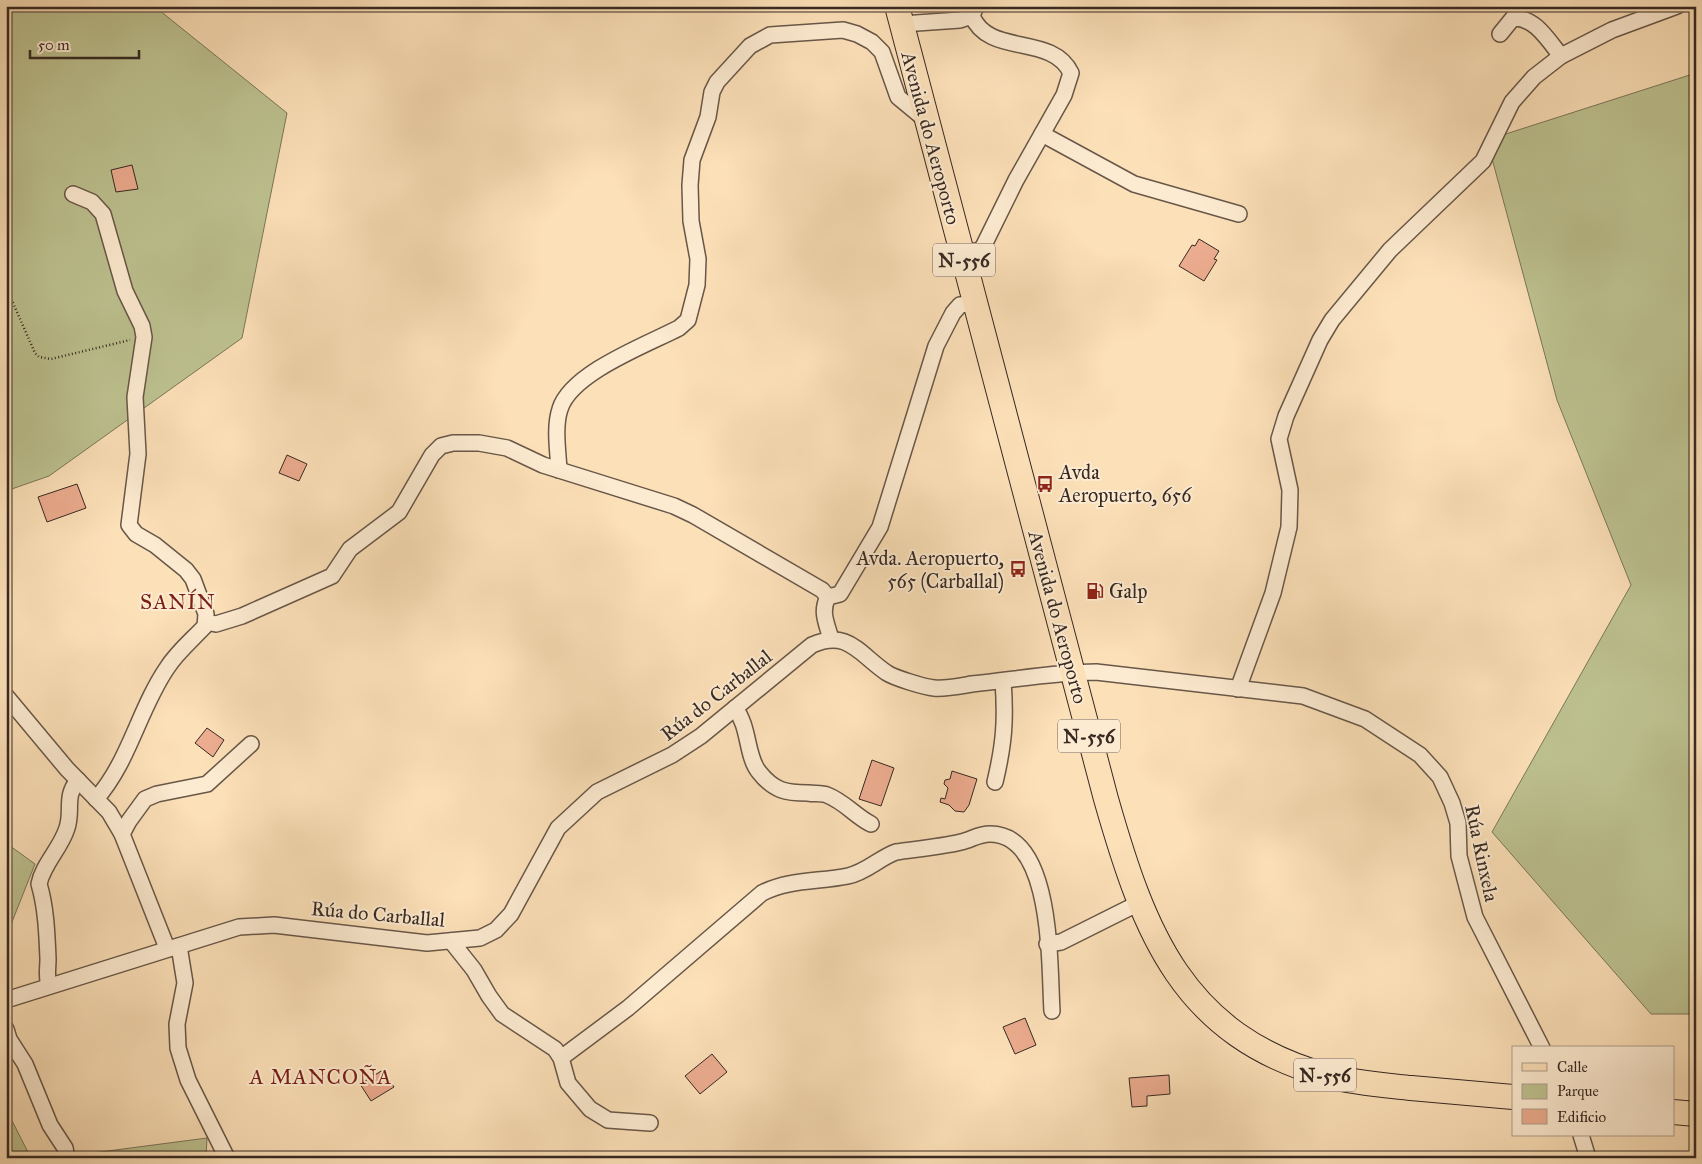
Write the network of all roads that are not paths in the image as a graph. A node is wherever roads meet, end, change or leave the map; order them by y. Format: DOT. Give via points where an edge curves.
graph roads {
  1 [pos="1677,6"];
  2 [pos="974,11"];
  3 [pos="899,15"];
  4 [pos="1500,34"];
  5 [pos="1560,56"];
  6 [pos="927,121"];
  7 [pos="1042,134"];
  8 [pos="73,194"];
  9 [pos="1238,214"];
  10 [pos="962,255"];
  11 [pos="975,302"];
  12 [pos="559,470"];
  13 [pos="828,597"];
  14 [pos="206,622"];
  15 [pos="831,639"];
  16 [pos="1072,672"];
  17 [pos="1003,681"];
  18 [pos="1238,689"];
  19 [pos="6,696"];
  20 [pos="735,708"];
  21 [pos="251,744"];
  22 [pos="78,780"];
  23 [pos="995,782"];
  24 [pos="96,799"];
  25 [pos="871,824"];
  26 [pos="122,834"];
  27 [pos="1139,903"];
  28 [pos="451,941"];
  29 [pos="1047,944"];
  30 [pos="173,947"];
  31 [pos="49,986"];
  32 [pos="6,1000"];
  33 [pos="1052,1010"];
  34 [pos="6,1029"];
  35 [pos="1541,1046"];
  36 [pos="561,1058"];
  37 [pos="1512,1097"];
  38 [pos="1674,1112"];
  39 [pos="1696,1114"];
  40 [pos="650,1124"];
  41 [pos="1581,1136"];
  42 [pos="68,1158"];
  43 [pos="227,1158"];
  44 [pos="1588,1158"];
  1 -- 5 [label="street" via="1612,30"];
  2 -- 3 [label="street" via="960,20"];
  2 -- 7 [label="street" via="982,30 989,36 1050,52 1068,66 1070,81"];
  3 -- 6 [label="main road, Avenida do Aeroporto / N-556"];
  4 -- 5 [label="street" via="1513,18 1522,18 1540,30"];
  5 -- 18 [label="street" via="1534,77 1512,102 1483,161 1390,250 1332,320 1320,340 1286,416 1279,440 1290,490 1289,527 1273,594"];
  6 -- 10 [label="main road, Avenida do Aeroporto / N-556"];
  6 -- 12 [label="street" via="898,97 882,52 857,34 843,30 770,35 750,46 717,82 692,160 690,212 698,258 697,285 688,320 588,374 570,393 560,407 558,419"];
  7 -- 9 [label="street" via="1134,184"];
  7 -- 10 [label="street" via="982,249"];
  8 -- 14 [label="street" via="92,202 104,214 125,291 144,337 134,397 138,454 129,525 136,534 186,570 193,579"];
  10 -- 11 [label="main road, Avenida do Aeroporto / N-556"];
  11 -- 13 [label="street" via="960,305 936,346 880,527 840,594"];
  11 -- 16 [label="main road, Avenida do Aeroporto / N-556"];
  12 -- 13 [label="street" via="674,506 822,590"];
  12 -- 14 [label="street" via="543,466 507,448 479,443 441,446 432,455 398,512 350,549 332,576 242,616 216,624"];
  13 -- 15 [label="street" via="823,615"];
  14 -- 24 [label="street" via="167,668 128,746"];
  15 -- 17 [label="street" via="840,639 850,645 889,675 934,688"];
  15 -- 20 [label="street, Rúa do Carballal" via="812,646"];
  16 -- 17 [label="street"];
  16 -- 18 [label="street, Rúa Rinxela"];
  16 -- 27 [label="main road, Avenida do Aeroporto / N-556"];
  17 -- 23 [label="street" via="1006,719"];
  18 -- 35 [label="street, Rúa Rinxela" via="1303,696 1365,719 1420,754 1440,777 1458,823 1459,856 1476,917"];
  19 -- 22 [label="street"];
  20 -- 25 [label="street" via="746,729 758,771 778,789 785,793 825,794 843,802 857,817"];
  20 -- 28 [label="street, Rúa do Carballal" via="672,755 597,792 558,828 511,914 496,930 480,938"];
  21 -- 26 [label="street" via="207,784 145,799"];
  22 -- 24 [label="street"];
  22 -- 31 [label="street" via="70,789 67,830 39,884 44,898"];
  24 -- 26 [label="street" via="109,812"];
  26 -- 30 [label="street"];
  27 -- 29 [label="street" via="1061,942"];
  27 -- 37 [label="main road, Avenida do Aeroporto / N-556" via="1163,953 1190,992 1222,1023 1278,1058 1329,1076 1368,1084"];
  28 -- 30 [label="street, Rúa do Carballal" via="426,943 274,925 239,927"];
  28 -- 36 [label="street" via="502,1014 555,1049"];
  29 -- 33 [label="street"];
  29 -- 36 [label="street" via="1043,893 1018,844 990,834 973,836 963,842 896,852 863,872 778,885 762,893 628,1008"];
  30 -- 31 [label="street, Rúa do Carballal"];
  30 -- 43 [label="street" via="185,983 176,1024 178,1048 188,1080"];
  31 -- 32 [label="street, Rúa do Carballal"];
  34 -- 42 [label="street" via="26,1064 50,1125"];
  36 -- 40 [label="street" via="568,1083 590,1109 608,1120"];
  38 -- 39 [label="main road"];
  41 -- 44 [label="street"];
}
